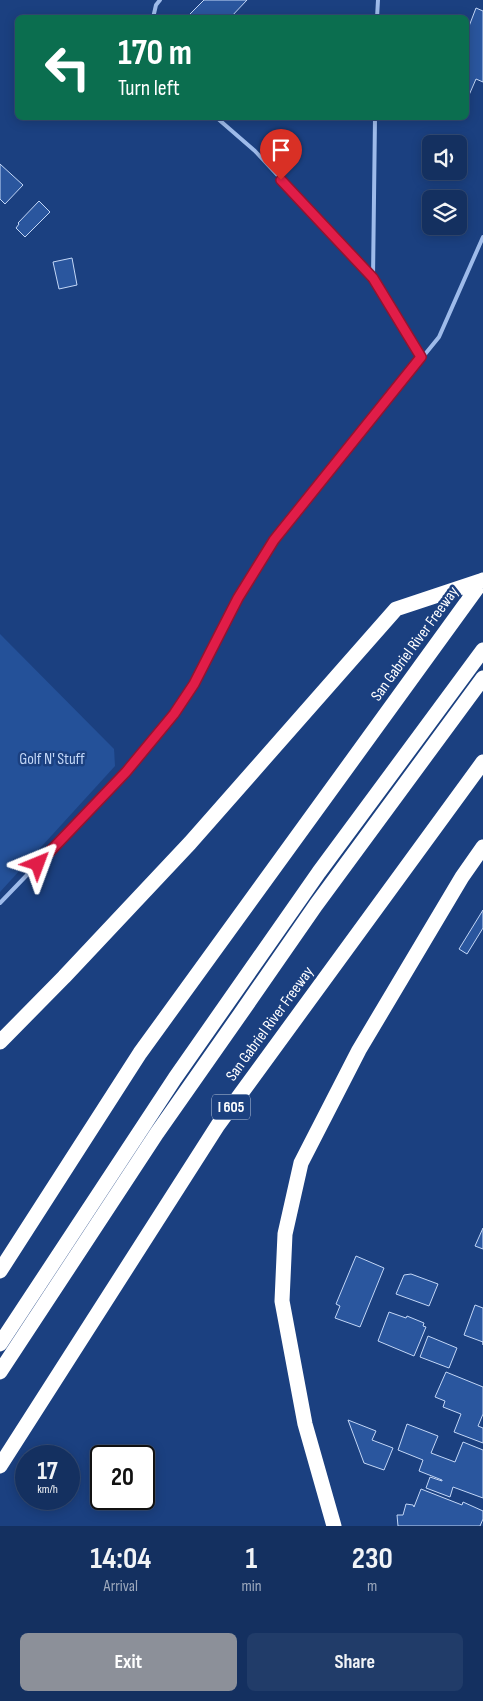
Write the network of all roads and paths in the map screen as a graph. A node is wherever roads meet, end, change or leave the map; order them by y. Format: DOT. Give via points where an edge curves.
graph roads {
  1 [pos="160,0"];
  2 [pos="378,0"];
  3 [pos="154,15"];
  4 [pos="377,15"];
  5 [pos="219,120"];
  6 [pos="375,120"];
  7 [pos="483,237"];
  8 [pos="373,278"];
  9 [pos="421,357"];
  10 [pos="483,580"];
  11 [pos="483,650"];
  12 [pos="483,678"];
  13 [pos="483,762"];
  14 [pos="483,847"];
  15 [pos="0,903"];
  16 [pos="0,1042"];
  17 [pos="0,1272"];
  18 [pos="0,1344"];
  19 [pos="0,1372"];
  20 [pos="0,1466"];
  21 [pos="334,1526"];
  1 -- 3 [label="lane"];
  2 -- 4 [label="lane"];
  5 -- 8 [label="lane" via="255,151"];
  6 -- 8 [label="lane"];
  7 -- 9 [label="lane" via="439,337"];
  8 -- 9 [label="lane"];
  9 -- 15 [label="lane" via="274,540 174,714 126,772"];
  10 -- 16 [label="highway" via="396,609 190,842"];
  10 -- 17 [label="highway, San Gabriel River Freeway" via="140,1053"];
  11 -- 18 [label="highway" via="319,872 175,1078"];
  12 -- 19 [label="highway" via="238,1016"];
  13 -- 20 [label="highway, San Gabriel River Freeway / I 605" via="218,1125"];
  14 -- 21 [label="highway" via="360,1050 301,1163 285,1234 282,1301 305,1424"];
}
